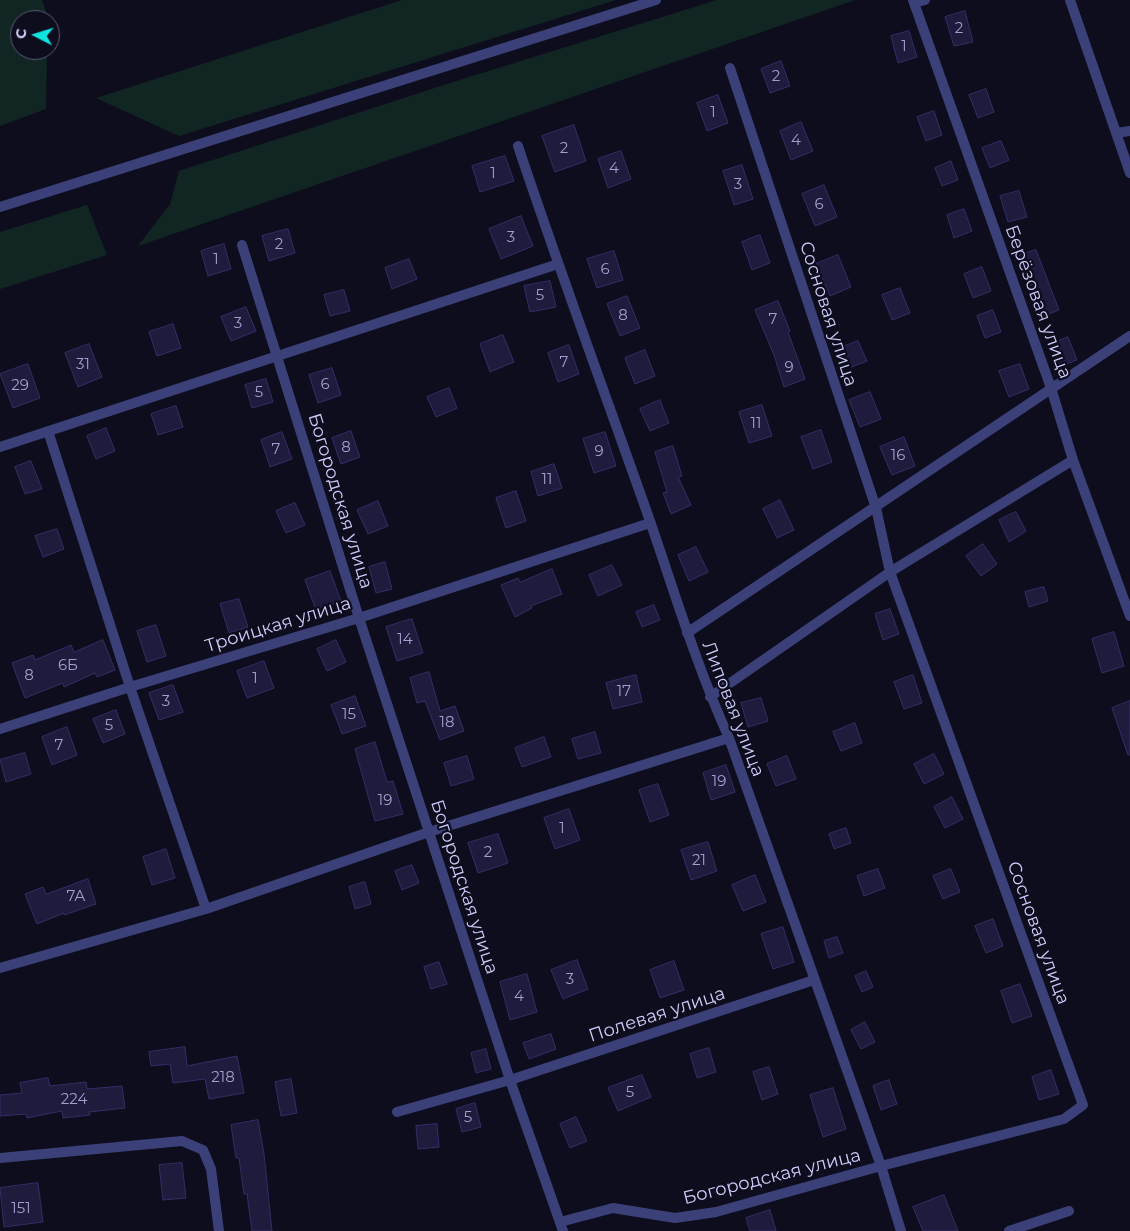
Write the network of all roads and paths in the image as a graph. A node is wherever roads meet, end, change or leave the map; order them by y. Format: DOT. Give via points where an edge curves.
graph roads {
  1 [pos="656,0"];
  2 [pos="1070,0"];
  3 [pos="917,1"];
  4 [pos="730,68"];
  5 [pos="1130,131"];
  6 [pos="1116,133"];
  7 [pos="518,146"];
  8 [pos="1130,173"];
  9 [pos="0,207"];
  10 [pos="242,245"];
  11 [pos="558,264"];
  12 [pos="1130,336"];
  13 [pos="277,356"];
  14 [pos="1052,388"];
  15 [pos="48,431"];
  16 [pos="0,447"];
  17 [pos="1073,460"];
  18 [pos="876,508"];
  19 [pos="650,523"];
  20 [pos="890,572"];
  21 [pos="1130,616"];
  22 [pos="359,618"];
  23 [pos="687,633"];
  24 [pos="130,687"];
  25 [pos="710,697"];
  26 [pos="0,729"];
  27 [pos="729,738"];
  28 [pos="429,832"];
  29 [pos="206,909"];
  30 [pos="0,968"];
  31 [pos="814,980"];
  32 [pos="510,1080"];
  33 [pos="397,1112"];
  34 [pos="0,1158"];
  35 [pos="881,1166"];
  36 [pos="1069,1212"];
  37 [pos="562,1226"];
  38 [pos="219,1231"];
  39 [pos="902,1231"];
  40 [pos="1009,1231"];
  1 -- 9 [label="street"];
  2 -- 6 [label="street"];
  3 -- 14 [label="street, Берёзовая улица"];
  4 -- 18 [label="street, Сосновая улица"];
  5 -- 6 [label="street"];
  6 -- 8 [label="street"];
  7 -- 11 [label="street, Липовая улица"];
  10 -- 13 [label="street, Богородская улица"];
  11 -- 13 [label="street"];
  11 -- 19 [label="street, Липовая улица"];
  12 -- 14 [label="street"];
  13 -- 15 [label="street"];
  13 -- 22 [label="street, Богородская улица"];
  14 -- 17 [label="street, Берёзовая улица"];
  14 -- 18 [label="street"];
  15 -- 16 [label="street"];
  15 -- 24 [label="street"];
  17 -- 20 [label="street"];
  17 -- 21 [label="street, Берёзовая улица"];
  18 -- 20 [label="street, Сосновая улица"];
  18 -- 23 [label="street"];
  19 -- 22 [label="street, Троицкая улица"];
  19 -- 23 [label="street, Липовая улица"];
  20 -- 25 [label="street"];
  20 -- 35 [label="street, Сосновая улица" via="1083,1105 1064,1119"];
  22 -- 24 [label="street, Троицкая улица"];
  22 -- 28 [label="street, Богородская улица"];
  23 -- 25 [label="street, Липовая улица"];
  24 -- 26 [label="street, Троицкая улица"];
  24 -- 29 [label="street"];
  25 -- 27 [label="street, Липовая улица"];
  27 -- 28 [label="street"];
  27 -- 31 [label="street, Липовая улица"];
  28 -- 29 [label="street"];
  28 -- 32 [label="street, Богородская улица"];
  29 -- 30 [label="street"];
  31 -- 32 [label="street, Полевая улица"];
  31 -- 35 [label="street, Липовая улица"];
  32 -- 33 [label="street, Полевая улица"];
  32 -- 37 [label="street, Богородская улица"];
  34 -- 38 [label="street" via="182,1141 203,1150 211,1169"];
  35 -- 37 [label="street, Богородская улица" via="716,1212 675,1218 614,1208"];
  35 -- 39 [label="street, Липовая улица"];
  36 -- 40 [label="street"];
}
